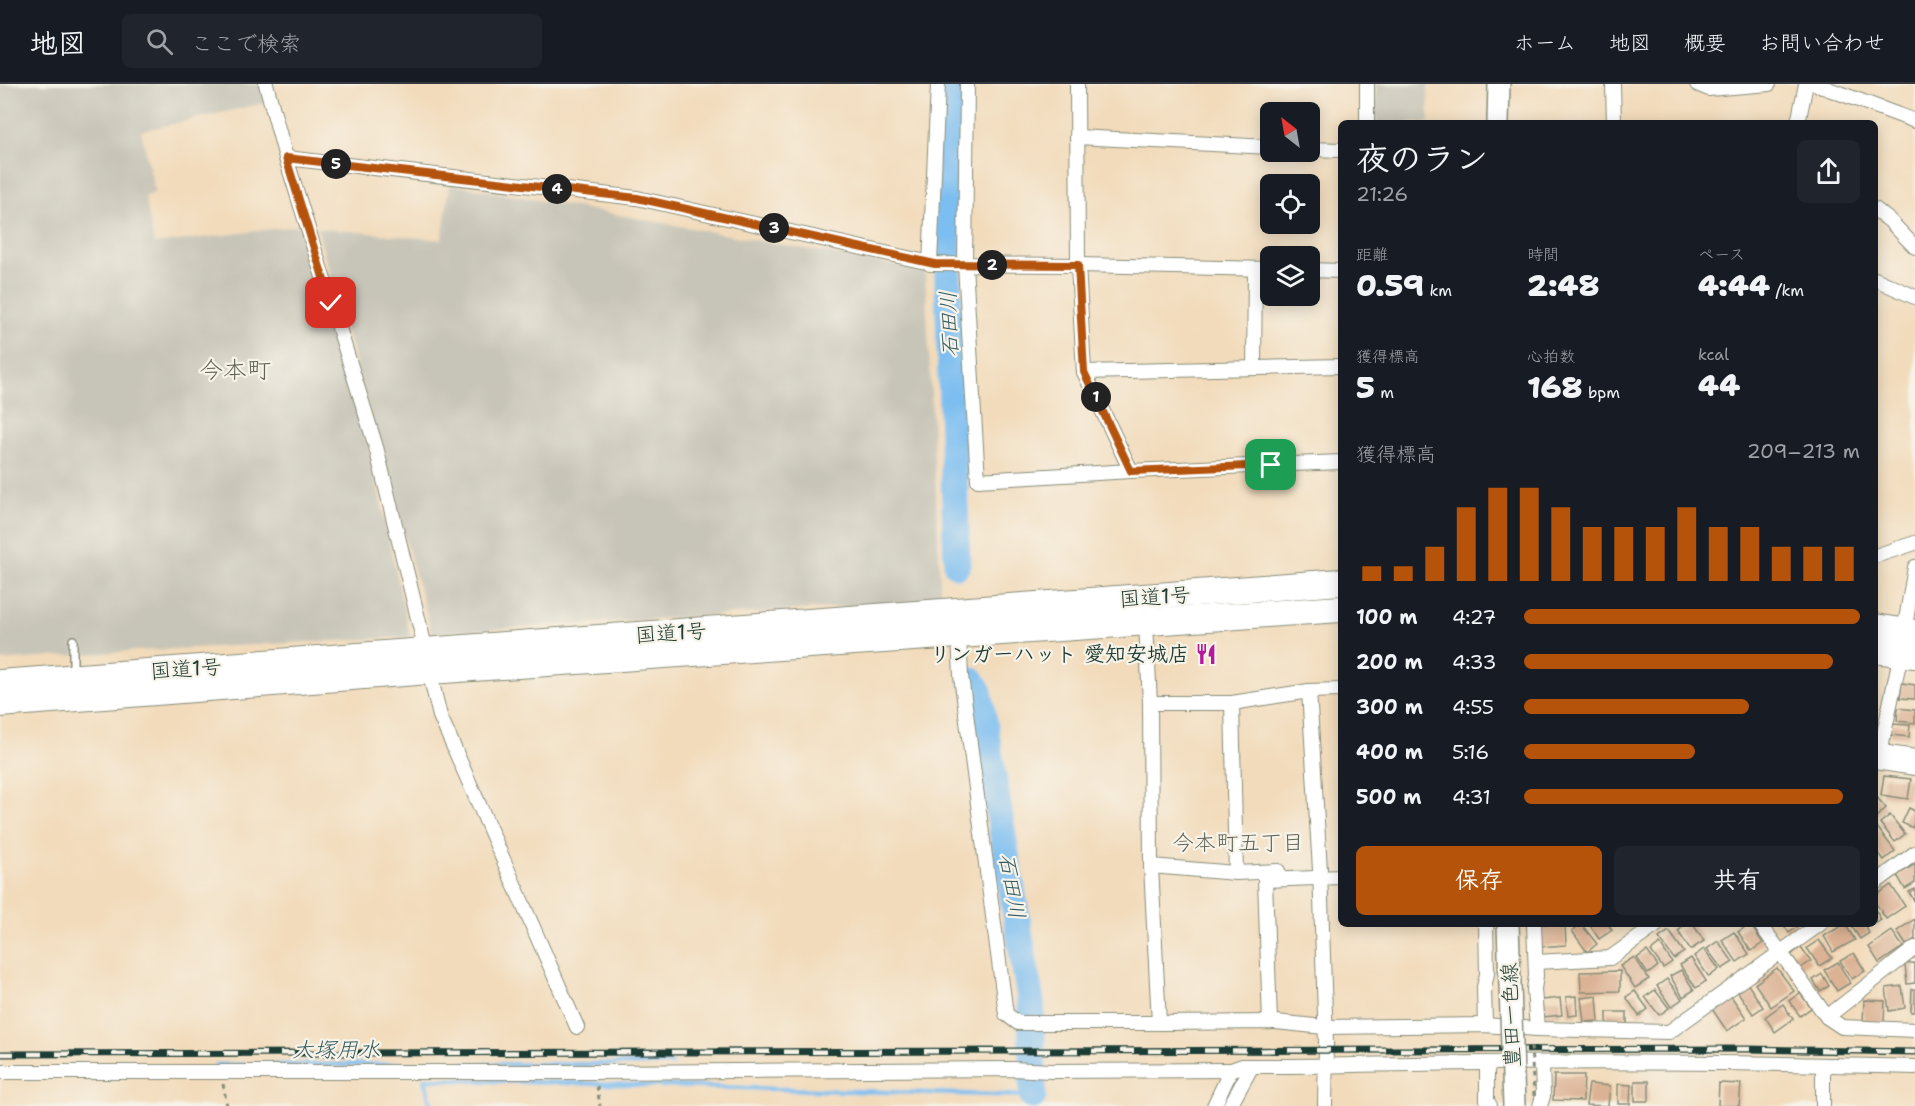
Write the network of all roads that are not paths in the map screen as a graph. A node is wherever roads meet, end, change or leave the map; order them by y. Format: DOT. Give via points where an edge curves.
graph roads {
  1 [pos="266,84"];
  2 [pos="939,84"];
  3 [pos="968,84"];
  4 [pos="1077,84"];
  5 [pos="1367,84"];
  6 [pos="1499,84"];
  7 [pos="1613,84"];
  8 [pos="1697,84"];
  9 [pos="1769,84"];
  10 [pos="1806,84"];
  11 [pos="1815,84"];
  12 [pos="1367,120"];
  13 [pos="1498,120"];
  14 [pos="1614,120"];
  15 [pos="1799,120"];
  16 [pos="1915,121"];
  17 [pos="1077,137"];
  18 [pos="1260,146"];
  19 [pos="1320,149"];
  20 [pos="1338,150"];
  21 [pos="286,158"];
  22 [pos="1878,211"];
  23 [pos="1915,247"];
  24 [pos="932,264"];
  25 [pos="963,265"];
  26 [pos="1078,265"];
  27 [pos="1255,269"];
  28 [pos="1260,269"];
  29 [pos="1320,270"];
  30 [pos="1338,271"];
  31 [pos="1878,280"];
  32 [pos="1915,297"];
  33 [pos="1338,366"];
  34 [pos="1254,368"];
  35 [pos="1084,372"];
  36 [pos="1338,462"];
  37 [pos="1131,471"];
  38 [pos="1915,543"];
  39 [pos="1878,555"];
  40 [pos="1915,567"];
  41 [pos="1338,582"];
  42 [pos="1338,609"];
  43 [pos="1146,623"];
  44 [pos="1878,628"];
  45 [pos="959,636"];
  46 [pos="73,640"];
  47 [pos="1909,643"];
  48 [pos="1878,649"];
  49 [pos="428,661"];
  50 [pos="74,677"];
  51 [pos="0,683"];
  52 [pos="1338,690"];
  53 [pos="1309,691"];
  54 [pos="1150,703"];
  55 [pos="1232,703"];
  56 [pos="0,704"];
  57 [pos="1878,751"];
  58 [pos="1915,757"];
  59 [pos="1878,758"];
  60 [pos="1878,759"];
  61 [pos="1915,768"];
  62 [pos="1915,853"];
  63 [pos="1151,866"];
  64 [pos="1338,870"];
  65 [pos="1236,873"];
  66 [pos="1320,874"];
  67 [pos="1338,877"];
  68 [pos="1878,881"];
  69 [pos="1486,927"];
  70 [pos="1508,927"];
  71 [pos="1534,927"];
  72 [pos="1654,927"];
  73 [pos="1762,927"];
  74 [pos="1816,927"];
  75 [pos="1915,948"];
  76 [pos="1781,953"];
  77 [pos="1536,962"];
  78 [pos="1827,1017"];
  79 [pos="1270,1022"];
  80 [pos="1159,1023"];
  81 [pos="1485,1025"];
  82 [pos="577,1027"];
  83 [pos="1324,1027"];
  84 [pos="1537,1029"];
  85 [pos="1915,1030"];
  86 [pos="1538,1060"];
  87 [pos="1487,1063"];
  88 [pos="1823,1065"];
  89 [pos="1252,1066"];
  90 [pos="1324,1067"];
  91 [pos="1915,1067"];
  92 [pos="1231,1070"];
  93 [pos="0,1072"];
  94 [pos="1537,1101"];
  95 [pos="1214,1106"];
  96 [pos="1230,1106"];
  97 [pos="1325,1106"];
  98 [pos="1490,1106"];
  99 [pos="1514,1106"];
  100 [pos="1822,1106"];
  1 -- 21 [label="street"];
  2 -- 24 [label="street"];
  3 -- 25 [label="street"];
  4 -- 17 [label="street"];
  5 -- 12 [label="street"];
  6 -- 13 [label="main road"];
  7 -- 14 [label="street"];
  8 -- 9 [label="street" via="1709,89"];
  10 -- 15 [label="street"];
  11 -- 16 [label="street"];
  17 -- 18 [label="street"];
  17 -- 26 [label="street"];
  19 -- 20 [label="street"];
  21 -- 24 [label="street" via="637,198"];
  21 -- 49 [label="street" via="376,447"];
  22 -- 23 [label="street"];
  24 -- 25 [label="street"];
  25 -- 26 [label="street"];
  25 -- 37 [label="street" via="978,480"];
  26 -- 27 [label="street"];
  26 -- 35 [label="street"];
  27 -- 28 [label="street"];
  27 -- 34 [label="street"];
  29 -- 30 [label="street"];
  31 -- 32 [label="street"];
  33 -- 34 [label="street"];
  34 -- 35 [label="street"];
  35 -- 37 [label="street"];
  36 -- 37 [label="street"];
  38 -- 39 [label="street"];
  40 -- 47 [label="street"];
  41 -- 49 [label="highway, 国道1号"];
  42 -- 43 [label="highway, 国道1号"];
  43 -- 45 [label="highway, 国道1号"];
  43 -- 54 [label="street"];
  44 -- 47 [label="highway"];
  45 -- 49 [label="highway, 国道1号"];
  45 -- 80 [label="street" via="1006,1014 1018,1023"];
  46 -- 50 [label="lane"];
  47 -- 48 [label="highway"];
  47 -- 57 [label="street"];
  49 -- 50 [label="highway, 国道1号"];
  49 -- 56 [label="highway, 国道1号"];
  49 -- 82 [label="street" via="440,716"];
  50 -- 51 [label="highway, 国道1号"];
  52 -- 53 [label="street"];
  53 -- 55 [label="street"];
  53 -- 66 [label="street"];
  54 -- 55 [label="street"];
  54 -- 63 [label="street"];
  55 -- 65 [label="street"];
  58 -- 59 [label="street"];
  60 -- 61 [label="street"];
  62 -- 68 [label="street"];
  63 -- 65 [label="street"];
  63 -- 80 [label="street"];
  64 -- 66 [label="street"];
  65 -- 66 [label="street"];
  66 -- 67 [label="street"];
  66 -- 79 [label="street" via="1265,880"];
  66 -- 83 [label="street"];
  69 -- 81 [label="street"];
  70 -- 99 [label="main road, 豊田一色線, bridge"];
  71 -- 77 [label="street"];
  72 -- 77 [label="street" via="1610,958"];
  73 -- 76 [label="street"];
  74 -- 76 [label="street"];
  75 -- 78 [label="street"];
  76 -- 78 [label="street"];
  76 -- 84 [label="street" via="1669,1032"];
  77 -- 84 [label="street" via="1533,989"];
  78 -- 85 [label="street" via="1842,1027"];
  79 -- 80 [label="street"];
  79 -- 83 [label="street"];
  81 -- 83 [label="street"];
  81 -- 84 [label="street"];
  83 -- 90 [label="street"];
  86 -- 87 [label="street"];
  86 -- 88 [label="street"];
  86 -- 94 [label="street" via="1543,1096"];
  87 -- 90 [label="street"];
  87 -- 98 [label="street"];
  88 -- 91 [label="street"];
  88 -- 100 [label="street"];
  89 -- 90 [label="street"];
  89 -- 92 [label="street"];
  89 -- 96 [label="street"];
  90 -- 97 [label="street"];
  92 -- 93 [label="street"];
  92 -- 95 [label="street"];
}
